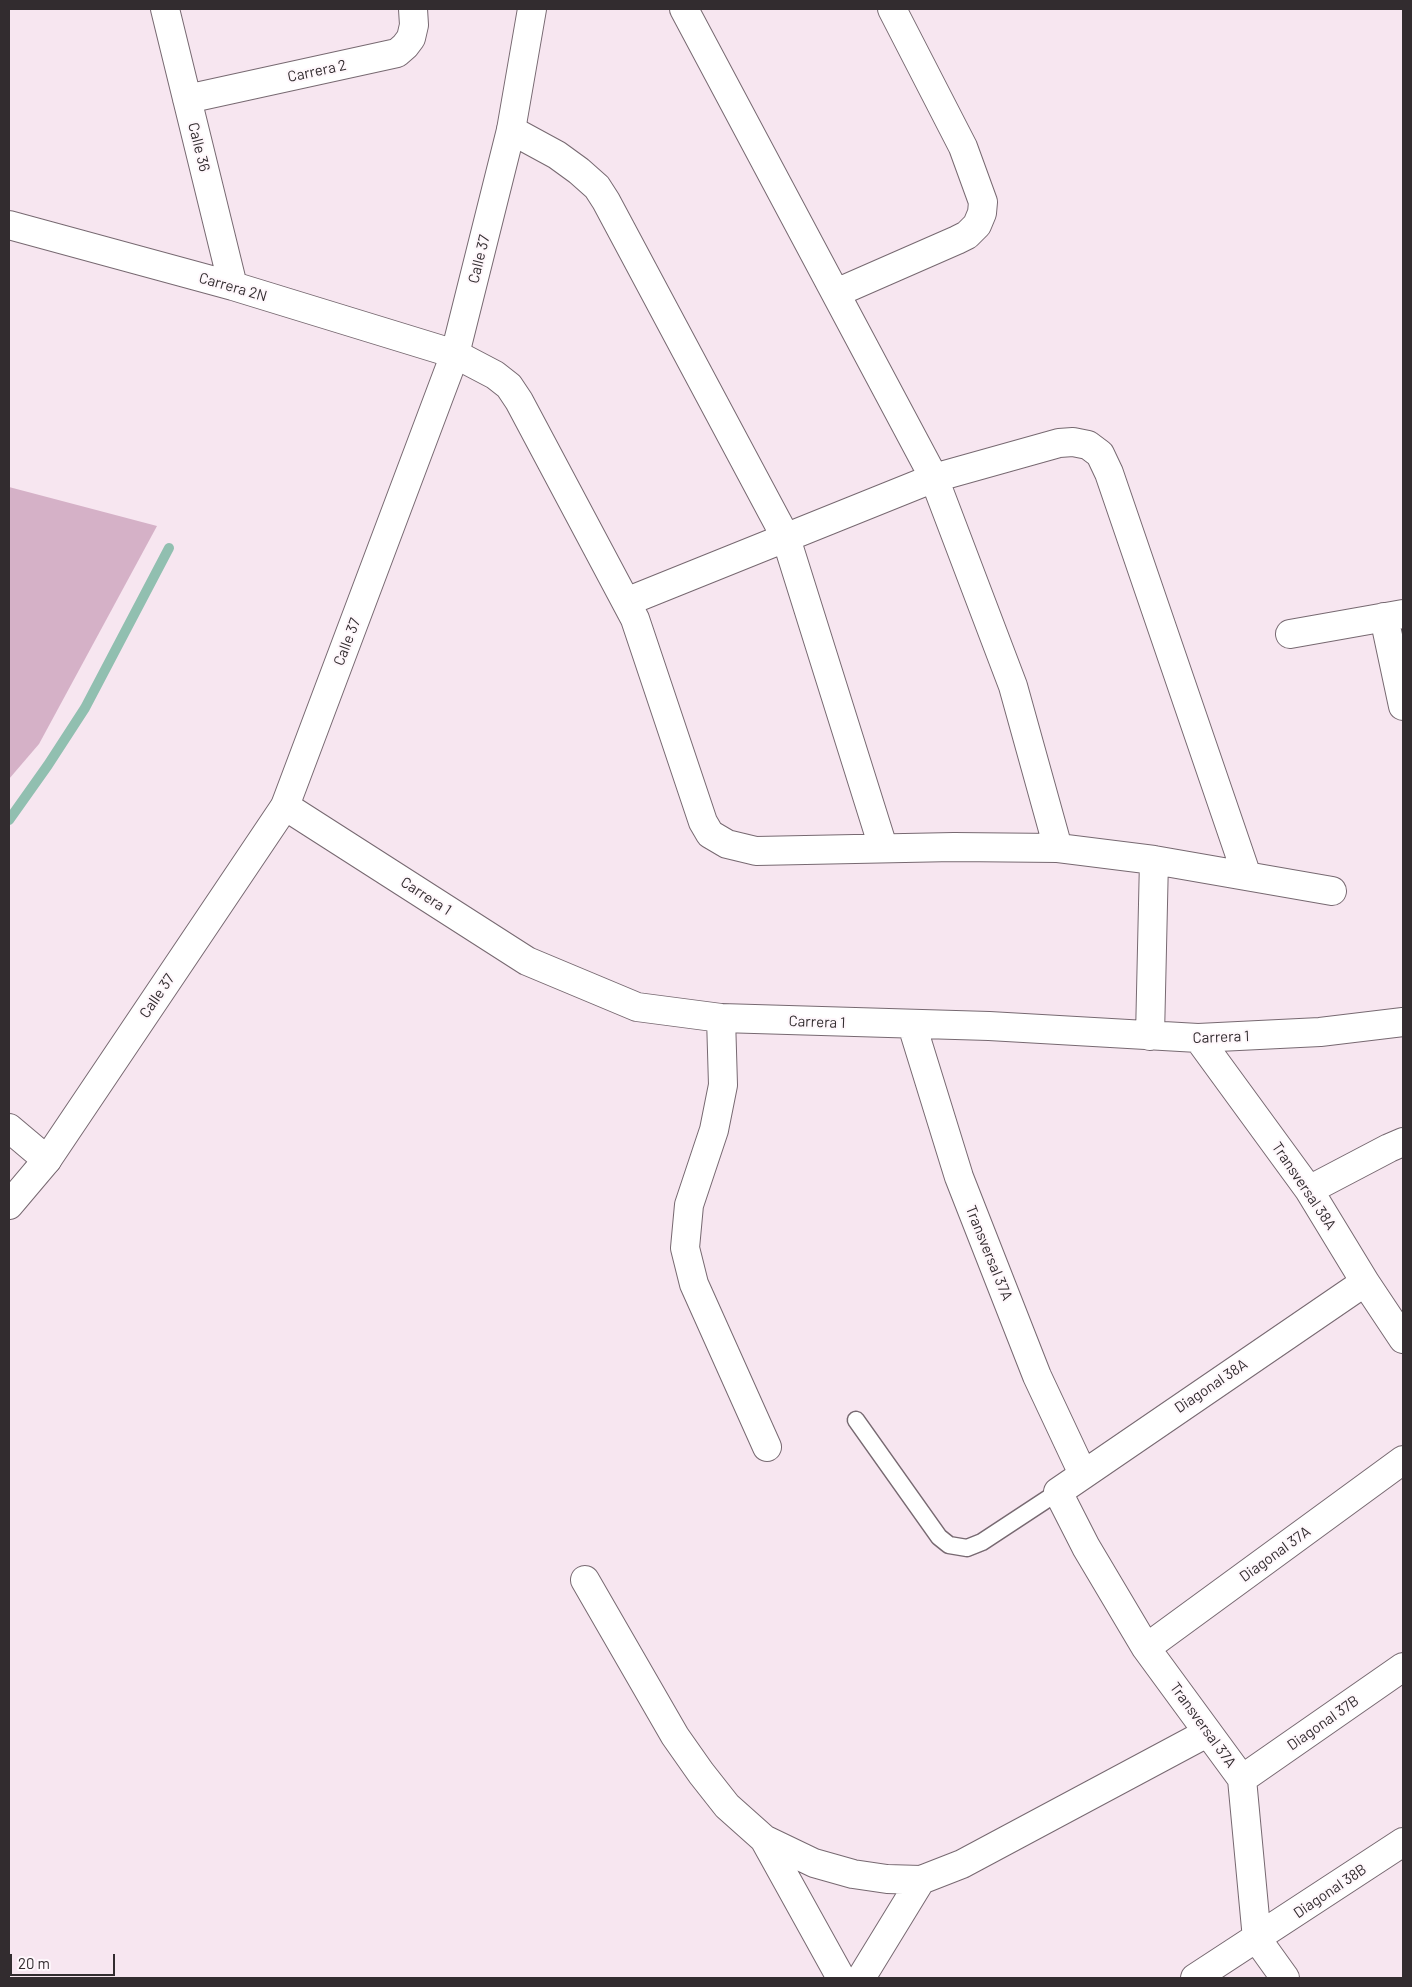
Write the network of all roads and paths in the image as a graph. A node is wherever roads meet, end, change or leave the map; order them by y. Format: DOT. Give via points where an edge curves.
graph roads {
  1 [pos="165,9"];
  2 [pos="413,9"];
  3 [pos="532,9"];
  4 [pos="684,9"];
  5 [pos="892,9"];
  6 [pos="187,99"];
  7 [pos="511,130"];
  8 [pos="9,226"];
  9 [pos="233,286"];
  10 [pos="836,293"];
  11 [pos="455,354"];
  12 [pos="934,478"];
  13 [pos="786,538"];
  14 [pos="626,602"];
  15 [pos="1394,615"];
  16 [pos="1290,634"];
  17 [pos="1403,706"];
  18 [pos="285,806"];
  19 [pos="883,847"];
  20 [pos="1058,848"];
  21 [pos="1154,860"];
  22 [pos="1247,876"];
  23 [pos="1332,891"];
  24 [pos="721,1018"];
  25 [pos="1403,1022"];
  26 [pos="912,1025"];
  27 [pos="1150,1036"];
  28 [pos="1198,1038"];
  29 [pos="9,1128"];
  30 [pos="1403,1142"];
  31 [pos="47,1160"];
  32 [pos="1309,1190"];
  33 [pos="9,1205"];
  34 [pos="1365,1282"];
  35 [pos="1403,1338"];
  36 [pos="856,1420"];
  37 [pos="767,1447"];
  38 [pos="1403,1460"];
  39 [pos="1083,1474"];
  40 [pos="1058,1492"];
  41 [pos="585,1580"];
  42 [pos="1146,1648"];
  43 [pos="1403,1667"];
  44 [pos="1207,1733"];
  45 [pos="1242,1779"];
  46 [pos="764,1839"];
  47 [pos="1403,1842"];
  48 [pos="922,1880"];
  49 [pos="1257,1939"];
  50 [pos="840,1978"];
  51 [pos="861,1978"];
  52 [pos="1195,1978"];
  53 [pos="1285,1978"];
  1 -- 6 [label="street, Calle 36"];
  2 -- 6 [label="street, Carrera 2" via="411,38 397,53"];
  3 -- 7 [label="street, Calle 37"];
  4 -- 10 [label="street"];
  5 -- 10 [label="street" via="963,147 983,202 982,213 967,235"];
  6 -- 9 [label="street, Calle 36"];
  7 -- 11 [label="street, Calle 37"];
  7 -- 13 [label="street" via="557,155 597,187"];
  8 -- 9 [label="street, Carrera 2N"];
  9 -- 11 [label="street, Carrera 2N"];
  10 -- 12 [label="street"];
  11 -- 14 [label="street, Carrera 2N" via="509,386"];
  11 -- 18 [label="street, Calle 37"];
  12 -- 13 [label="street"];
  12 -- 20 [label="street" via="1012,686"];
  12 -- 22 [label="street" via="1060,443 1088,445 1100,454"];
  13 -- 14 [label="street"];
  13 -- 19 [label="street"];
  14 -- 19 [label="street, Carrera 2N" via="635,619 703,822 710,834 727,844 756,851"];
  15 -- 16 [label="street"];
  15 -- 17 [label="street"];
  18 -- 24 [label="street, Carrera 1" via="527,960 637,1007"];
  18 -- 31 [label="street, Calle 37"];
  19 -- 20 [label="street, Carrera 2N"];
  20 -- 21 [label="street, Carrera 2N"];
  21 -- 22 [label="street, Carrera 2N"];
  21 -- 27 [label="street"];
  22 -- 23 [label="street, Carrera 2N"];
  24 -- 26 [label="street, Carrera 1"];
  24 -- 37 [label="street" via="723,1085 714,1130 689,1205 685,1248 694,1284"];
  25 -- 28 [label="street, Carrera 1" via="1320,1032"];
  26 -- 27 [label="street, Carrera 1" via="989,1026"];
  26 -- 39 [label="street, Transversal 37A" via="959,1176 1037,1376"];
  27 -- 28 [label="street, Carrera 1"];
  28 -- 32 [label="street, Transversal 38A"];
  29 -- 31 [label="street"];
  30 -- 32 [label="street"];
  31 -- 33 [label="street, Calle 37"];
  32 -- 34 [label="street, Transversal 38A"];
  34 -- 35 [label="street, Transversal 38A"];
  34 -- 39 [label="street, Diagonal 38A"];
  36 -- 40 [label="lane" via="939,1537 949,1545 967,1548 982,1542"];
  38 -- 42 [label="street, Diagonal 37A"];
  39 -- 40 [label="street, Diagonal 38A"];
  40 -- 42 [label="street, Transversal 37A" via="1086,1547"];
  41 -- 46 [label="street" via="675,1736 701,1774 727,1806"];
  42 -- 44 [label="street, Transversal 37A"];
  43 -- 45 [label="street, Diagonal 37B"];
  44 -- 45 [label="street, Transversal 37A"];
  44 -- 48 [label="street" via="962,1864"];
  45 -- 49 [label="street, Transversal 37A"];
  46 -- 48 [label="street" via="814,1863 853,1874"];
  46 -- 50 [label="street"];
  47 -- 49 [label="street, Diagonal 38B"];
  48 -- 51 [label="street"];
  49 -- 52 [label="street, Diagonal 38B"];
  49 -- 53 [label="street"];
}
